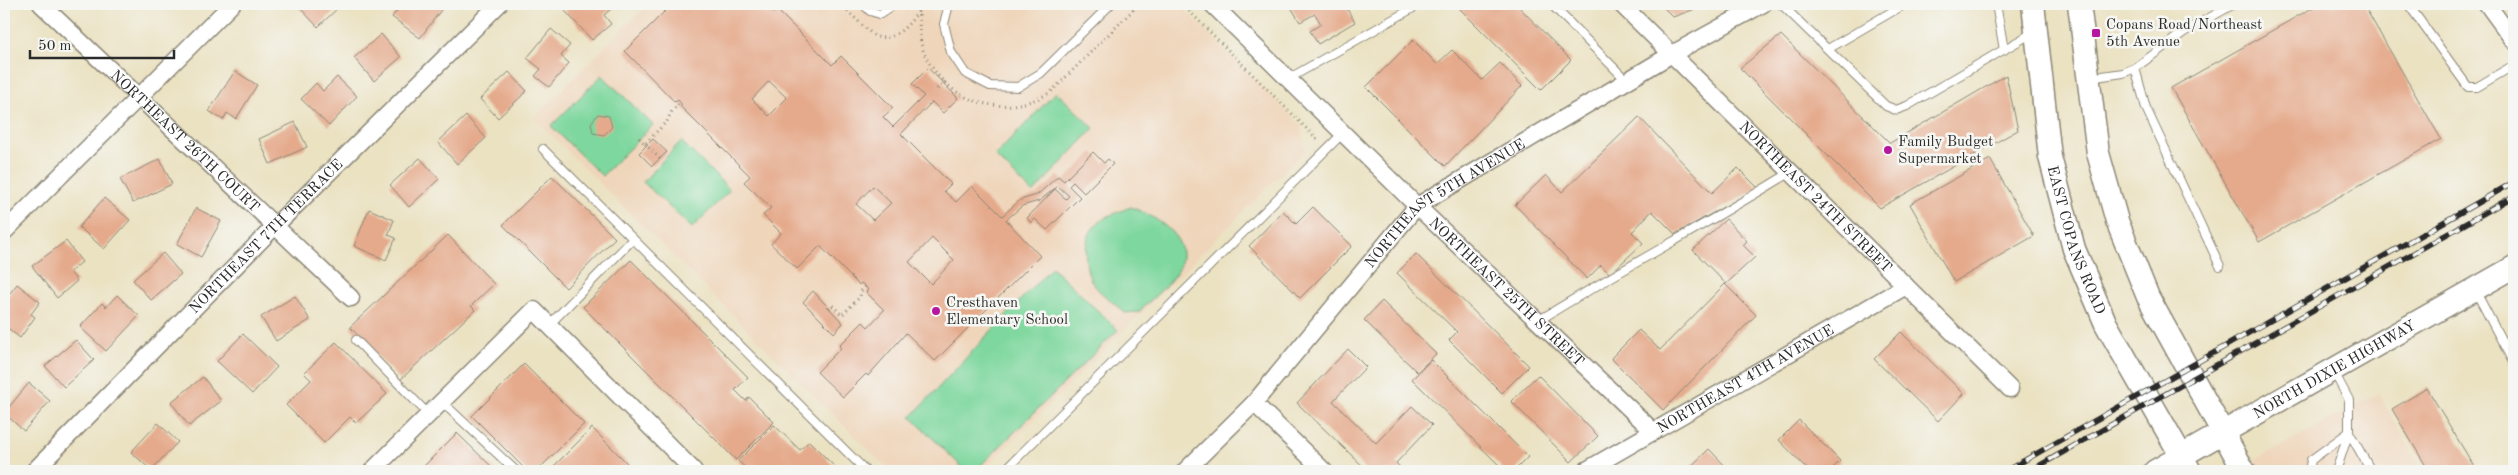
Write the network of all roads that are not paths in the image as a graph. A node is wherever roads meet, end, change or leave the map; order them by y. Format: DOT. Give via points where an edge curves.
graph roads {
  1 [pos="41,4"];
  2 [pos="232,4"];
  3 [pos="499,4"];
  4 [pos="863,4"];
  5 [pos="895,4"];
  6 [pos="949,4"];
  7 [pos="1111,4"];
  8 [pos="1212,4"];
  9 [pos="1420,4"];
  10 [pos="1621,4"];
  11 [pos="1763,4"];
  12 [pos="1781,4"];
  13 [pos="1905,4"];
  14 [pos="1996,4"];
  15 [pos="2033,4"];
  16 [pos="2079,4"];
  17 [pos="2234,4"];
  18 [pos="2408,4"];
  19 [pos="2487,4"];
  20 [pos="1557,6"];
  21 [pos="2036,32"];
  22 [pos="2514,41"];
  23 [pos="1828,49"];
  24 [pos="2004,50"];
  25 [pos="1672,54"];
  26 [pos="2514,66"];
  27 [pos="2135,68"];
  28 [pos="2088,78"];
  29 [pos="1288,79"];
  30 [pos="1627,81"];
  31 [pos="139,96"];
  32 [pos="1342,133"];
  33 [pos="543,149"];
  34 [pos="1791,172"];
  35 [pos="1416,206"];
  36 [pos="275,226"];
  37 [pos="4,232"];
  38 [pos="633,239"];
  39 [pos="2220,266"];
  40 [pos="2514,267"];
  41 [pos="1906,286"];
  42 [pos="2475,290"];
  43 [pos="351,298"];
  44 [pos="1538,321"];
  45 [pos="549,325"];
  46 [pos="356,340"];
  47 [pos="2514,364"];
  48 [pos="2333,370"];
  49 [pos="2010,389"];
  50 [pos="442,402"];
  51 [pos="1254,403"];
  52 [pos="429,415"];
  53 [pos="1654,432"];
  54 [pos="2349,432"];
  55 [pos="2222,433"];
  56 [pos="2186,464"];
  57 [pos="34,471"];
  58 [pos="372,471"];
  59 [pos="516,471"];
  60 [pos="694,471"];
  61 [pos="866,471"];
  62 [pos="1004,471"];
  63 [pos="1185,471"];
  64 [pos="1324,471"];
  65 [pos="1586,471"];
  66 [pos="2155,471"];
  67 [pos="2244,471"];
  68 [pos="2309,471"];
  69 [pos="2336,471"];
  70 [pos="2370,471"];
  1 -- 31 [label="street, NORTHEAST 26TH COURT"];
  2 -- 31 [label="street"];
  3 -- 36 [label="street, NORTHEAST 7TH TERRACE"];
  4 -- 5 [label="lane" via="880,14"];
  6 -- 7 [label="lane" via="944,24 951,52 965,73 990,86 1018,87 1042,73"];
  8 -- 29 [label="street, NORTHEAST 25TH STREET"];
  9 -- 29 [label="lane"];
  10 -- 25 [label="street, NORTHEAST 24TH STREET"];
  11 -- 25 [label="street, NORTHEAST 5TH AVENUE"];
  12 -- 23 [label="lane"];
  13 -- 23 [label="lane"];
  14 -- 24 [label="lane"];
  15 -- 21 [label="main road, EAST COPANS ROAD"];
  16 -- 28 [label="main road"];
  17 -- 27 [label="lane" via="2184,32"];
  18 -- 26 [label="lane" via="2468,87 2477,87"];
  19 -- 22 [label="street"];
  20 -- 30 [label="lane"];
  21 -- 24 [label="lane"];
  21 -- 56 [label="main road, EAST COPANS ROAD" via="2050,157 2074,249 2106,324"];
  23 -- 24 [label="lane" via="1886,106 1896,110"];
  25 -- 30 [label="street, NORTHEAST 5TH AVENUE"];
  25 -- 34 [label="street, NORTHEAST 24TH STREET"];
  27 -- 28 [label="lane" via="2115,75"];
  27 -- 39 [label="lane" via="2146,108"];
  28 -- 55 [label="main road" via="2098,153 2117,221 2148,297"];
  29 -- 32 [label="street, NORTHEAST 25TH STREET"];
  30 -- 35 [label="street, NORTHEAST 5TH AVENUE"];
  31 -- 36 [label="street, NORTHEAST 26TH COURT"];
  31 -- 37 [label="street"];
  32 -- 35 [label="street, NORTHEAST 25TH STREET"];
  32 -- 62 [label="lane"];
  33 -- 38 [label="lane"];
  34 -- 41 [label="street, NORTHEAST 24TH STREET"];
  34 -- 44 [label="lane"];
  35 -- 44 [label="street, NORTHEAST 25TH STREET"];
  35 -- 51 [label="street, NORTHEAST 5TH AVENUE"];
  36 -- 43 [label="street, NORTHEAST 26TH COURT"];
  36 -- 57 [label="street, NORTHEAST 7TH TERRACE"];
  38 -- 45 [label="lane"];
  38 -- 61 [label="lane"];
  40 -- 42 [label="main road, NORTH DIXIE HIGHWAY"];
  41 -- 49 [label="street, NORTHEAST 24TH STREET"];
  41 -- 53 [label="street, NORTHEAST 4TH AVENUE"];
  42 -- 47 [label="lane"];
  42 -- 48 [label="main road, NORTH DIXIE HIGHWAY"];
  44 -- 53 [label="street, NORTHEAST 25TH STREET"];
  45 -- 50 [label="street" via="534,310"];
  45 -- 60 [label="street"];
  46 -- 52 [label="lane"];
  48 -- 54 [label="lane" via="2349,400"];
  48 -- 55 [label="main road, NORTH DIXIE HIGHWAY"];
  50 -- 52 [label="street"];
  50 -- 59 [label="lane"];
  51 -- 63 [label="street, NORTHEAST 5TH AVENUE"];
  51 -- 64 [label="street"];
  52 -- 58 [label="street"];
  53 -- 65 [label="street, NORTHEAST 4TH AVENUE"];
  54 -- 68 [label="lane" via="2311,460"];
  54 -- 69 [label="lane"];
  54 -- 70 [label="lane"];
  55 -- 56 [label="main road, NORTH DIXIE HIGHWAY"];
  55 -- 67 [label="main road"];
  56 -- 66 [label="main road, NORTH DIXIE HIGHWAY"];
}
